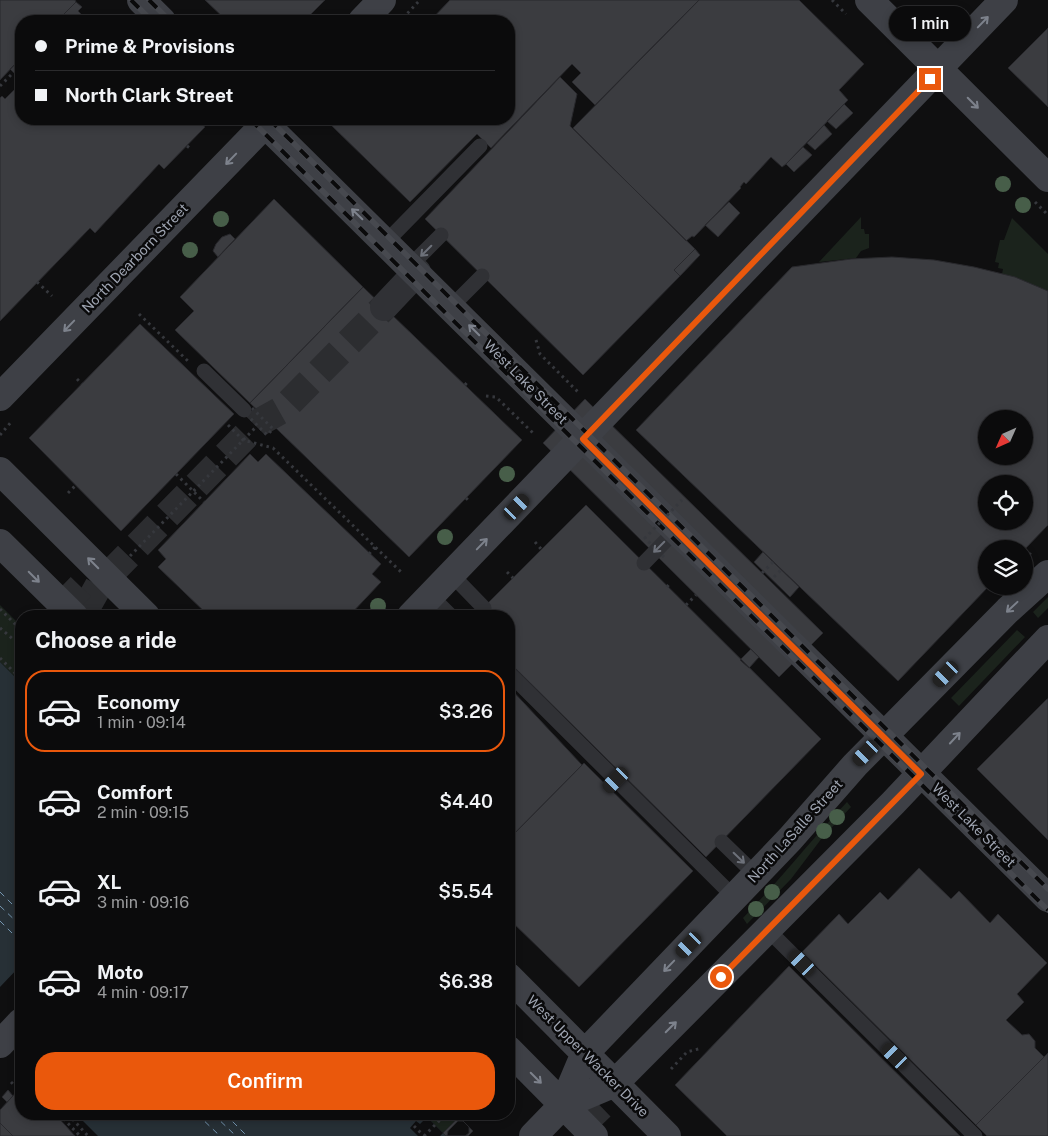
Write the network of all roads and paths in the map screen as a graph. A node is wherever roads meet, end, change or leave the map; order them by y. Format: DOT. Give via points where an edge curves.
graph roads {
  1 [pos="141,0"];
  2 [pos="382,0"];
  3 [pos="420,0"];
  4 [pos="869,0"];
  5 [pos="1004,0"];
  6 [pos="156,15"];
  7 [pos="368,15"];
  8 [pos="406,15"];
  9 [pos="939,69"];
  10 [pos="13,72"];
  11 [pos="0,86"];
  12 [pos="260,125"];
  13 [pos="270,125"];
  14 [pos="187,146"];
  15 [pos="480,146"];
  16 [pos="191,149"];
  17 [pos="1048,178"];
  18 [pos="441,235"];
  19 [pos="386,242"];
  20 [pos="414,269"];
  21 [pos="482,276"];
  22 [pos="38,282"];
  23 [pos="52,296"];
  24 [pos="384,307"];
  25 [pos="451,307"];
  26 [pos="139,314"];
  27 [pos="536,340"];
  28 [pos="186,368"];
  29 [pos="204,371"];
  30 [pos="77,379"];
  31 [pos="469,380"];
  32 [pos="82,384"];
  33 [pos="464,385"];
  34 [pos="578,392"];
  35 [pos="486,396"];
  36 [pos="0,397"];
  37 [pos="244,410"];
  38 [pos="265,418"];
  39 [pos="258,425"];
  40 [pos="233,430"];
  41 [pos="253,430"];
  42 [pos="534,434"];
  43 [pos="583,439"];
  44 [pos="243,440"];
  45 [pos="0,471"];
  46 [pos="176,474"];
  47 [pos="76,485"];
  48 [pos="193,491"];
  49 [pos="68,493"];
  50 [pos="466,498"];
  51 [pos="682,500"];
  52 [pos="204,502"];
  53 [pos="470,502"];
  54 [pos="675,531"];
  55 [pos="535,542"];
  56 [pos="0,543"];
  57 [pos="376,546"];
  58 [pos="542,550"];
  59 [pos="369,554"];
  60 [pos="130,556"];
  61 [pos="664,557"];
  62 [pos="773,562"];
  63 [pos="644,563"];
  64 [pos="1039,565"];
  65 [pos="781,570"];
  66 [pos="401,572"];
  67 [pos="507,572"];
  68 [pos="762,573"];
  69 [pos="452,575"];
  70 [pos="513,578"];
  71 [pos="774,578"];
  72 [pos="670,583"];
  73 [pos="667,587"];
  74 [pos="696,595"];
  75 [pos="431,596"];
  76 [pos="686,605"];
  77 [pos="484,608"];
  78 [pos="0,609"];
  79 [pos="68,610"];
  80 [pos="140,610"];
  81 [pos="418,610"];
  82 [pos="445,610"];
  83 [pos="15,624"];
  84 [pos="0,628"];
  85 [pos="15,639"];
  86 [pos="1048,639"];
  87 [pos="0,658"];
  88 [pos="15,673"];
  89 [pos="515,680"];
  90 [pos="884,737"];
  91 [pos="921,774"];
  92 [pos="722,842"];
  93 [pos="756,875"];
  94 [pos="734,897"];
  95 [pos="1048,898"];
  96 [pos="768,930"];
  97 [pos="515,983"];
  98 [pos="702,1048"];
  99 [pos="585,1053"];
  100 [pos="515,1056"];
  101 [pos="670,1069"];
  102 [pos="11,1082"];
  103 [pos="614,1083"];
  104 [pos="15,1085"];
  105 [pos="563,1105"];
  106 [pos="65,1120"];
  107 [pos="73,1120"];
  108 [pos="440,1120"];
  109 [pos="414,1126"];
  110 [pos="80,1136"];
  111 [pos="88,1136"];
  112 [pos="424,1136"];
  113 [pos="533,1136"];
  114 [pos="594,1136"];
  115 [pos="667,1136"];
  116 [pos="975,1136"];
  1 -- 6 [label="main road"];
  2 -- 7 [label="main road"];
  3 -- 8 [label="path"];
  4 -- 9 [label="main road"];
  9 -- 5 [label="main road, one-way"];
  9 -- 17 [label="main road, one-way"];
  9 -- 43 [label="main road"];
  10 -- 11 [label="path"];
  12 -- 36 [label="main road, North Dearborn Street, one-way"];
  19 -- 13 [label="main road, West Lake Street, one-way"];
  14 -- 16 [label="path"];
  15 -- 19 [label="lane"];
  18 -- 20 [label="lane, one-way"];
  19 -- 20 [label="main road, West Lake Street"];
  20 -- 24 [label="street"];
  20 -- 25 [label="main road, West Lake Street"];
  21 -- 25 [label="lane"];
  22 -- 23 [label="path"];
  43 -- 25 [label="main road, West Lake Street, one-way"];
  26 -- 28 [label="path" via="190,364"];
  27 -- 34 [label="path" via="540,354"];
  29 -- 37 [label="lane"];
  30 -- 32 [label="path"];
  31 -- 33 [label="path"];
  35 -- 42 [label="path" via="496,397"];
  38 -- 39 [label="path" via="273,429 267,435"];
  40 -- 44 [label="path"];
  41 -- 44 [label="path"];
  43 -- 54 [label="main road, West Lake Street"];
  69 -- 43 [label="main road, one-way"];
  44 -- 48 [label="path"];
  44 -- 57 [label="path" via="273,448"];
  80 -- 45 [label="main road, one-way"];
  46 -- 48 [label="path"];
  47 -- 49 [label="path"];
  48 -- 52 [label="path"];
  48 -- 60 [label="path"];
  50 -- 53 [label="path"];
  51 -- 61 [label="path, bridge" via="645,538"];
  54 -- 63 [label="lane, one-way"];
  54 -- 90 [label="main road, West Lake Street"];
  55 -- 58 [label="path"];
  56 -- 79 [label="main road, one-way"];
  57 -- 59 [label="path"];
  57 -- 66 [label="path"];
  62 -- 68 [label="path"];
  64 -- 90 [label="main road, North LaSalle Street, one-way" via="1008,610"];
  65 -- 71 [label="path"];
  67 -- 70 [label="path"];
  69 -- 75 [label="main road"];
  69 -- 77 [label="lane"];
  72 -- 73 [label="path"];
  74 -- 76 [label="path"];
  75 -- 81 [label="main road"];
  75 -- 82 [label="lane"];
  78 -- 83 [label="path"];
  84 -- 85 [label="path"];
  91 -- 86 [label="main road, North LaSalle Street, one-way"];
  87 -- 88 [label="path"];
  89 -- 94 [label="lane" via="613,784"];
  90 -- 91 [label="main road, West Lake Street"];
  90 -- 93 [label="main road, North LaSalle Street"];
  91 -- 95 [label="main road, West Lake Street"];
  91 -- 96 [label="main road, North LaSalle Street"];
  92 -- 93 [label="lane, one-way"];
  93 -- 94 [label="main road, North LaSalle Street"];
  94 -- 99 [label="main road, North LaSalle Street, one-way"];
  103 -- 96 [label="main road, North LaSalle Street, one-way"];
  96 -- 116 [label="lane"];
  97 -- 99 [label="main road, West Upper Wacker Drive"];
  98 -- 101 [label="path" via="687,1052"];
  99 -- 103 [label="main road, West Upper Wacker Drive"];
  99 -- 105 [label="main road, North LaSalle Street"];
  100 -- 105 [label="main road, one-way"];
  102 -- 104 [label="path"];
  103 -- 105 [label="main road, North LaSalle Street"];
  103 -- 115 [label="main road, West Upper Wacker Drive"];
  105 -- 113 [label="main road, North LaSalle Street"];
  105 -- 114 [label="main road"];
  106 -- 110 [label="path"];
  107 -- 111 [label="path"];
  108 -- 112 [label="path"];
  109 -- 112 [label="path"];
}
